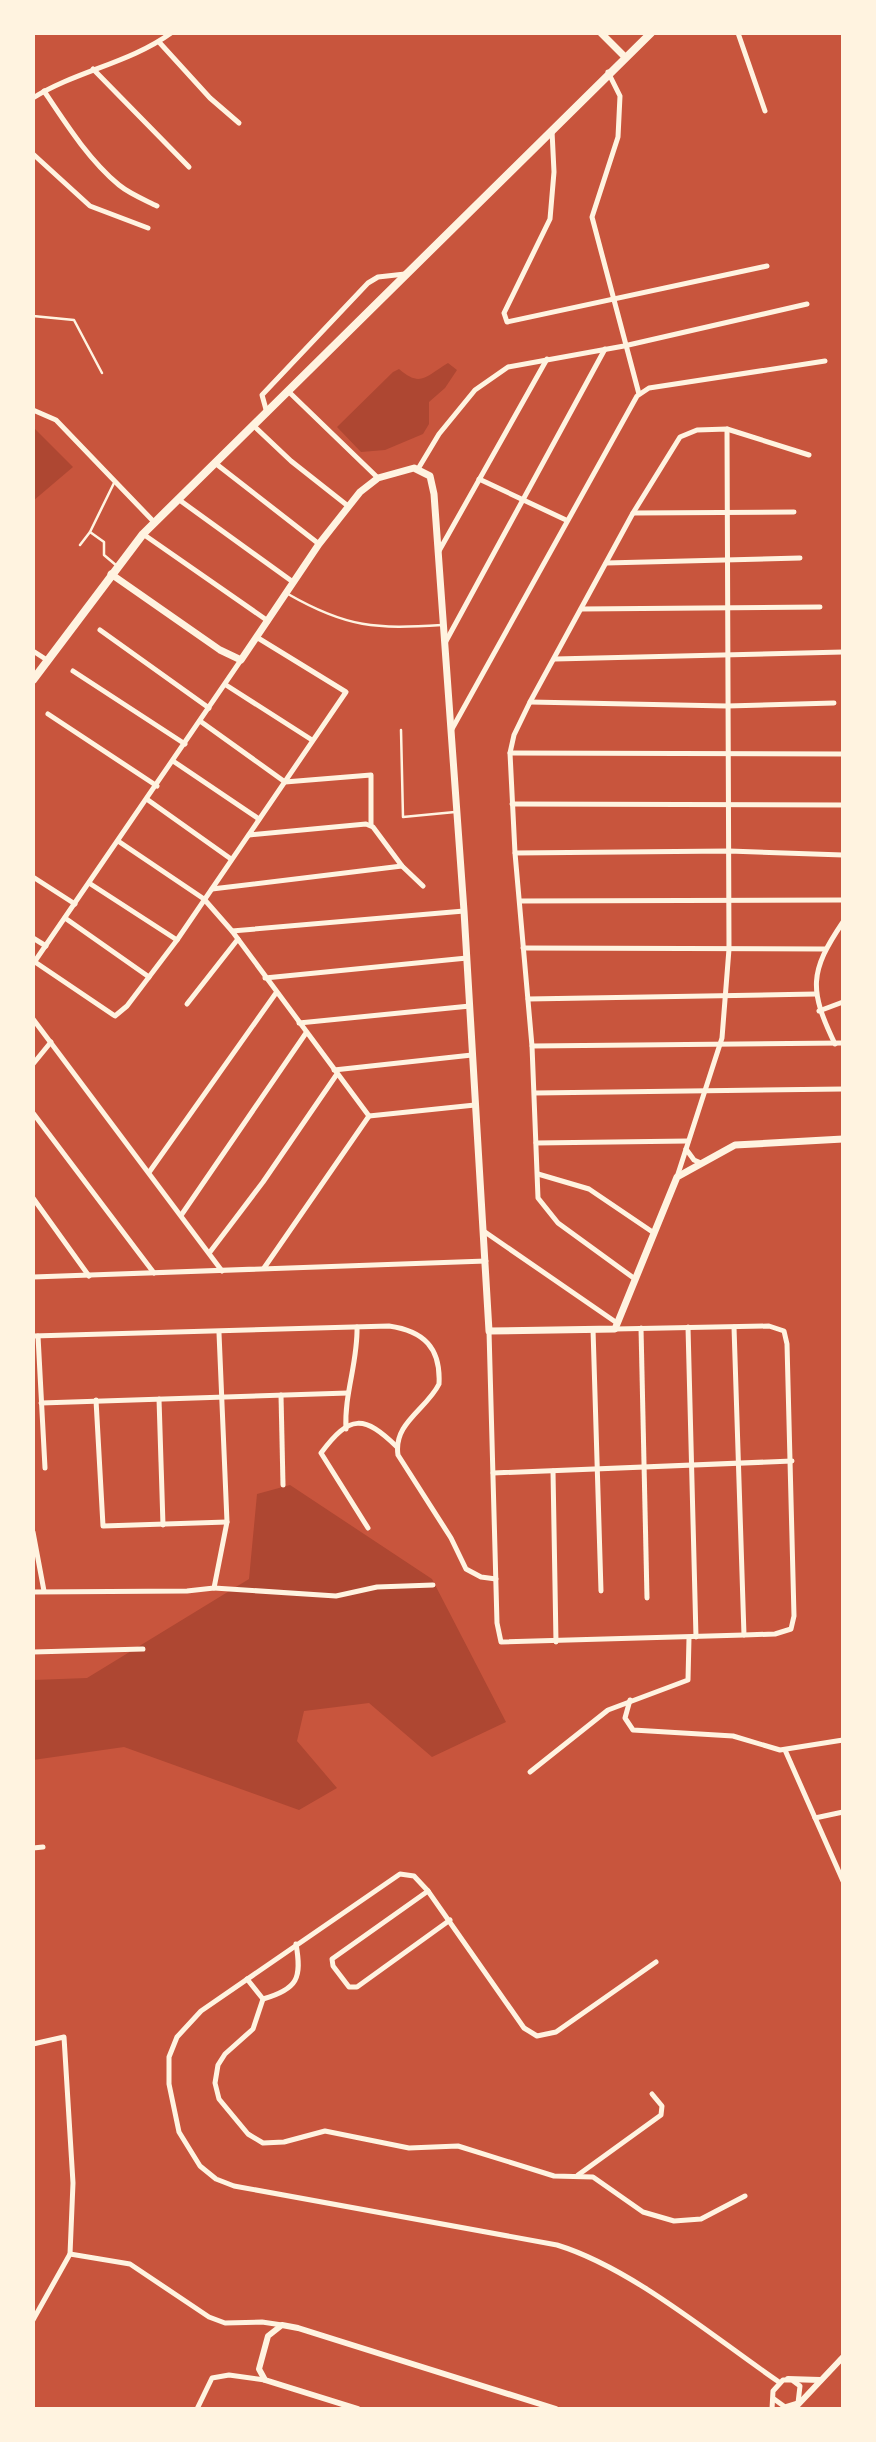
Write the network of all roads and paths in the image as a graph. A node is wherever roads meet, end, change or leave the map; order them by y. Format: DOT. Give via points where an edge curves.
graph roads {
  1 [pos="171,33"];
  2 [pos="601,33"];
  3 [pos="651,33"];
  4 [pos="738,33"];
  5 [pos="159,42"];
  6 [pos="625,57"];
  7 [pos="93,69"];
  8 [pos="608,72"];
  9 [pos="44,91"];
  10 [pos="33,98"];
  11 [pos="765,110"];
  12 [pos="239,123"];
  13 [pos="552,130"];
  14 [pos="33,154"];
  15 [pos="189,167"];
  16 [pos="157,206"];
  17 [pos="148,228"];
  18 [pos="767,266"];
  19 [pos="405,274"];
  20 [pos="614,298"];
  21 [pos="807,304"];
  22 [pos="33,316"];
  23 [pos="624,346"];
  24 [pos="605,349"];
  25 [pos="547,359"];
  26 [pos="825,361"];
  27 [pos="102,373"];
  28 [pos="289,392"];
  29 [pos="639,394"];
  30 [pos="33,410"];
  31 [pos="267,413"];
  32 [pos="254,426"];
  33 [pos="727,429"];
  34 [pos="809,454"];
  35 [pos="215,463"];
  36 [pos="418,469"];
  37 [pos="378,478"];
  38 [pos="479,478"];
  39 [pos="114,483"];
  40 [pos="522,498"];
  41 [pos="178,499"];
  42 [pos="348,506"];
  43 [pos="729,510"];
  44 [pos="633,513"];
  45 [pos="794,513"];
  46 [pos="566,520"];
  47 [pos="155,522"];
  48 [pos="90,532"];
  49 [pos="143,534"];
  50 [pos="319,544"];
  51 [pos="80,545"];
  52 [pos="439,551"];
  53 [pos="800,558"];
  54 [pos="727,559"];
  55 [pos="606,563"];
  56 [pos="114,570"];
  57 [pos="293,582"];
  58 [pos="285,593"];
  59 [pos="727,607"];
  60 [pos="820,607"];
  61 [pos="581,609"];
  62 [pos="268,621"];
  63 [pos="442,625"];
  64 [pos="100,630"];
  65 [pos="258,638"];
  66 [pos="443,645"];
  67 [pos="33,651"];
  68 [pos="843,652"];
  69 [pos="726,657"];
  70 [pos="555,659"];
  71 [pos="47,660"];
  72 [pos="241,660"];
  73 [pos="73,671"];
  74 [pos="33,680"];
  75 [pos="226,685"];
  76 [pos="530,702"];
  77 [pos="834,703"];
  78 [pos="727,706"];
  79 [pos="209,708"];
  80 [pos="48,714"];
  81 [pos="200,721"];
  82 [pos="401,730"];
  83 [pos="450,732"];
  84 [pos="312,740"];
  85 [pos="185,744"];
  86 [pos="510,753"];
  87 [pos="727,754"];
  88 [pos="843,754"];
  89 [pos="173,761"];
  90 [pos="285,782"];
  91 [pos="157,786"];
  92 [pos="148,800"];
  93 [pos="727,803"];
  94 [pos="512,804"];
  95 [pos="843,805"];
  96 [pos="456,812"];
  97 [pos="259,819"];
  98 [pos="370,825"];
  99 [pos="248,835"];
  100 [pos="118,841"];
  101 [pos="729,851"];
  102 [pos="515,853"];
  103 [pos="843,855"];
  104 [pos="231,859"];
  105 [pos="402,866"];
  106 [pos="33,877"];
  107 [pos="89,883"];
  108 [pos="423,886"];
  109 [pos="212,889"];
  110 [pos="729,898"];
  111 [pos="204,899"];
  112 [pos="843,900"];
  113 [pos="520,901"];
  114 [pos="75,904"];
  115 [pos="464,911"];
  116 [pos="65,918"];
  117 [pos="843,922"];
  118 [pos="232,931"];
  119 [pos="33,938"];
  120 [pos="238,939"];
  121 [pos="177,940"];
  122 [pos="46,946"];
  123 [pos="523,948"];
  124 [pos="729,949"];
  125 [pos="825,949"];
  126 [pos="467,958"];
  127 [pos="34,963"];
  128 [pos="149,977"];
  129 [pos="265,978"];
  130 [pos="276,993"];
  131 [pos="816,994"];
  132 [pos="727,995"];
  133 [pos="528,999"];
  134 [pos="843,1002"];
  135 [pos="187,1004"];
  136 [pos="470,1006"];
  137 [pos="819,1011"];
  138 [pos="33,1018"];
  139 [pos="299,1023"];
  140 [pos="306,1033"];
  141 [pos="51,1042"];
  142 [pos="843,1043"];
  143 [pos="835,1044"];
  144 [pos="721,1045"];
  145 [pos="532,1046"];
  146 [pos="472,1055"];
  147 [pos="33,1064"];
  148 [pos="335,1072"];
  149 [pos="843,1089"];
  150 [pos="535,1093"];
  151 [pos="706,1093"];
  152 [pos="475,1105"];
  153 [pos="33,1113"];
  154 [pos="369,1116"];
  155 [pos="843,1139"];
  156 [pos="537,1143"];
  157 [pos="687,1145"];
  158 [pos="701,1163"];
  159 [pos="150,1171"];
  160 [pos="538,1174"];
  161 [pos="677,1177"];
  162 [pos="33,1198"];
  163 [pos="182,1214"];
  164 [pos="485,1232"];
  165 [pos="654,1233"];
  166 [pos="210,1252"];
  167 [pos="486,1261"];
  168 [pos="264,1268"];
  169 [pos="222,1270"];
  170 [pos="154,1273"];
  171 [pos="89,1276"];
  172 [pos="33,1277"];
  173 [pos="635,1279"];
  174 [pos="616,1326"];
  175 [pos="357,1327"];
  176 [pos="688,1327"];
  177 [pos="734,1327"];
  178 [pos="641,1328"];
  179 [pos="593,1329"];
  180 [pos="489,1331"];
  181 [pos="219,1333"];
  182 [pos="36,1336"];
  183 [pos="348,1393"];
  184 [pos="281,1395"];
  185 [pos="221,1396"];
  186 [pos="159,1399"];
  187 [pos="96,1400"];
  188 [pos="41,1403"];
  189 [pos="346,1429"];
  190 [pos="397,1447"];
  191 [pos="792,1461"];
  192 [pos="739,1463"];
  193 [pos="690,1465"];
  194 [pos="646,1467"];
  195 [pos="45,1468"];
  196 [pos="598,1469"];
  197 [pos="553,1471"];
  198 [pos="492,1473"];
  199 [pos="283,1485"];
  200 [pos="227,1522"];
  201 [pos="163,1525"];
  202 [pos="368,1528"];
  203 [pos="33,1532"];
  204 [pos="496,1579"];
  205 [pos="433,1585"];
  206 [pos="214,1588"];
  207 [pos="44,1591"];
  208 [pos="601,1591"];
  209 [pos="33,1592"];
  210 [pos="647,1598"];
  211 [pos="744,1635"];
  212 [pos="693,1637"];
  213 [pos="556,1642"];
  214 [pos="143,1648"];
  215 [pos="33,1652"];
  216 [pos="630,1700"];
  217 [pos="843,1740"];
  218 [pos="785,1750"];
  219 [pos="530,1772"];
  220 [pos="843,1812"];
  221 [pos="815,1818"];
  222 [pos="43,1847"];
  223 [pos="33,1848"];
  224 [pos="843,1881"];
  225 [pos="428,1891"];
  226 [pos="450,1920"];
  227 [pos="296,1944"];
  228 [pos="656,1962"];
  229 [pos="247,1979"];
  230 [pos="263,1999"];
  231 [pos="33,2044"];
  232 [pos="652,2094"];
  233 [pos="578,2175"];
  234 [pos="746,2196"];
  235 [pos="70,2253"];
  236 [pos="33,2320"];
  237 [pos="282,2325"];
  238 [pos="843,2357"];
  239 [pos="788,2379"];
  240 [pos="265,2380"];
  241 [pos="820,2381"];
  242 [pos="779,2382"];
  243 [pos="774,2399"];
  244 [pos="796,2406"];
  245 [pos="197,2409"];
  246 [pos="358,2409"];
  247 [pos="556,2409"];
  248 [pos="772,2409"];
  249 [pos="807,2409"];
  1 -- 5 [label="street"];
  2 -- 6 [label="main road"];
  3 -- 6 [label="main road"];
  4 -- 11 [label="street"];
  5 -- 7 [label="street"];
  5 -- 12 [label="street"];
  6 -- 8 [label="main road"];
  7 -- 9 [label="street"];
  7 -- 15 [label="street"];
  8 -- 13 [label="main road"];
  8 -- 20 [label="street" via="620,96 618,137 592,217"];
  9 -- 10 [label="street"];
  9 -- 16 [label="street" via="109,176"];
  13 -- 19 [label="main road"];
  13 -- 20 [label="street" via="550,219 504,313 505,320 511,323"];
  14 -- 17 [label="street" via="90,206"];
  18 -- 20 [label="street"];
  19 -- 28 [label="main road"];
  19 -- 31 [label="street" via="368,283 262,395"];
  20 -- 23 [label="street"];
  21 -- 23 [label="street"];
  22 -- 27 [label="lane" via="74,320"];
  23 -- 24 [label="street"];
  23 -- 29 [label="street"];
  24 -- 25 [label="street"];
  24 -- 40 [label="street"];
  25 -- 36 [label="street" via="516,364 483,382 447,423"];
  25 -- 38 [label="street"];
  26 -- 29 [label="street" via="649,388"];
  28 -- 31 [label="main road"];
  28 -- 37 [label="street"];
  29 -- 46 [label="street"];
  30 -- 39 [label="street" via="56,420"];
  31 -- 32 [label="main road"];
  32 -- 35 [label="main road"];
  32 -- 42 [label="street"];
  33 -- 34 [label="street"];
  33 -- 43 [label="street"];
  33 -- 44 [label="street" via="697,430 680,437"];
  35 -- 41 [label="main road"];
  35 -- 50 [label="street"];
  36 -- 37 [label="main road"];
  36 -- 52 [label="main road" via="432,483"];
  37 -- 42 [label="main road"];
  38 -- 40 [label="street"];
  38 -- 52 [label="street"];
  39 -- 47 [label="street"];
  39 -- 48 [label="lane"];
  40 -- 46 [label="street"];
  40 -- 66 [label="street"];
  41 -- 47 [label="main road"];
  41 -- 57 [label="street"];
  42 -- 50 [label="main road"];
  43 -- 44 [label="street"];
  43 -- 45 [label="street"];
  43 -- 54 [label="street"];
  44 -- 55 [label="street"];
  46 -- 83 [label="street"];
  47 -- 49 [label="main road"];
  48 -- 51 [label="lane"];
  48 -- 56 [label="lane" via="104,542 104,555"];
  49 -- 56 [label="main road"];
  49 -- 62 [label="street"];
  50 -- 57 [label="main road"];
  52 -- 63 [label="main road"];
  53 -- 54 [label="street"];
  54 -- 55 [label="street"];
  54 -- 59 [label="street"];
  55 -- 61 [label="street"];
  56 -- 71 [label="main road"];
  56 -- 72 [label="main road" via="220,650"];
  57 -- 58 [label="main road"];
  58 -- 62 [label="main road"];
  58 -- 63 [label="lane" via="338,620 388,627"];
  59 -- 60 [label="street"];
  59 -- 61 [label="street"];
  59 -- 69 [label="street"];
  61 -- 70 [label="street"];
  62 -- 65 [label="main road"];
  63 -- 66 [label="main road"];
  64 -- 79 [label="street"];
  65 -- 72 [label="main road"];
  65 -- 84 [label="street" via="346,692"];
  66 -- 83 [label="main road"];
  67 -- 71 [label="street"];
  68 -- 69 [label="street"];
  69 -- 70 [label="street"];
  69 -- 78 [label="street"];
  70 -- 76 [label="street"];
  71 -- 74 [label="main road"];
  72 -- 75 [label="street"];
  73 -- 85 [label="street"];
  75 -- 79 [label="street"];
  75 -- 84 [label="street"];
  76 -- 78 [label="street"];
  76 -- 86 [label="street"];
  77 -- 78 [label="street"];
  78 -- 87 [label="street"];
  79 -- 81 [label="street"];
  80 -- 91 [label="street"];
  81 -- 85 [label="street"];
  81 -- 90 [label="street"];
  82 -- 96 [label="lane" via="403,817"];
  83 -- 96 [label="main road"];
  84 -- 90 [label="street"];
  85 -- 89 [label="street"];
  86 -- 87 [label="street"];
  86 -- 94 [label="street"];
  87 -- 88 [label="street"];
  87 -- 93 [label="street"];
  89 -- 91 [label="street"];
  89 -- 97 [label="street"];
  90 -- 97 [label="street"];
  90 -- 98 [label="street" via="371,775"];
  91 -- 92 [label="street"];
  92 -- 100 [label="street"];
  92 -- 104 [label="street"];
  93 -- 94 [label="street"];
  93 -- 95 [label="street"];
  93 -- 101 [label="street"];
  94 -- 102 [label="street"];
  96 -- 115 [label="main road"];
  97 -- 99 [label="street"];
  98 -- 99 [label="street"];
  98 -- 105 [label="street"];
  99 -- 104 [label="street"];
  100 -- 107 [label="street"];
  100 -- 111 [label="street"];
  101 -- 102 [label="street"];
  101 -- 103 [label="street"];
  101 -- 110 [label="street"];
  102 -- 113 [label="street"];
  104 -- 109 [label="street"];
  105 -- 108 [label="street"];
  105 -- 109 [label="street"];
  106 -- 114 [label="street"];
  107 -- 114 [label="street"];
  107 -- 121 [label="street"];
  109 -- 111 [label="street"];
  110 -- 112 [label="street"];
  110 -- 113 [label="street"];
  110 -- 124 [label="street"];
  111 -- 118 [label="street"];
  111 -- 121 [label="street"];
  113 -- 123 [label="street"];
  114 -- 116 [label="street"];
  115 -- 118 [label="street"];
  115 -- 126 [label="main road"];
  116 -- 122 [label="street"];
  116 -- 128 [label="street"];
  117 -- 125 [label="street"];
  118 -- 120 [label="street"];
  119 -- 122 [label="street"];
  120 -- 129 [label="street"];
  120 -- 135 [label="street"];
  121 -- 128 [label="street"];
  122 -- 127 [label="street"];
  123 -- 124 [label="street"];
  123 -- 133 [label="street"];
  124 -- 125 [label="street"];
  124 -- 132 [label="street"];
  125 -- 131 [label="street" via="815,974"];
  126 -- 129 [label="street"];
  126 -- 136 [label="main road"];
  127 -- 128 [label="street" via="114,1016"];
  129 -- 130 [label="street"];
  130 -- 139 [label="street"];
  130 -- 159 [label="street"];
  131 -- 132 [label="street"];
  131 -- 137 [label="street"];
  132 -- 133 [label="street"];
  132 -- 144 [label="street"];
  133 -- 145 [label="street"];
  134 -- 137 [label="street"];
  136 -- 139 [label="street"];
  136 -- 146 [label="main road"];
  137 -- 143 [label="street"];
  138 -- 141 [label="street"];
  139 -- 140 [label="street"];
  140 -- 148 [label="street"];
  140 -- 163 [label="street"];
  141 -- 147 [label="street"];
  141 -- 159 [label="street"];
  142 -- 143 [label="street"];
  143 -- 144 [label="street"];
  144 -- 145 [label="street"];
  144 -- 151 [label="street"];
  145 -- 150 [label="street"];
  146 -- 148 [label="street"];
  146 -- 152 [label="main road"];
  148 -- 154 [label="street"];
  148 -- 166 [label="street" via="263,1182"];
  149 -- 151 [label="street"];
  150 -- 151 [label="street"];
  150 -- 156 [label="street"];
  151 -- 157 [label="street"];
  152 -- 154 [label="street"];
  152 -- 164 [label="main road"];
  153 -- 170 [label="street"];
  154 -- 168 [label="street"];
  155 -- 158 [label="main road" via="745,1143"];
  156 -- 157 [label="street"];
  156 -- 160 [label="street"];
  157 -- 158 [label="street" via="694,1160"];
  157 -- 161 [label="street"];
  158 -- 161 [label="main road"];
  159 -- 163 [label="street"];
  160 -- 165 [label="street" via="589,1189"];
  160 -- 173 [label="street" via="538,1198 548,1213"];
  161 -- 165 [label="main road"];
  162 -- 171 [label="street"];
  163 -- 166 [label="street"];
  164 -- 167 [label="main road"];
  164 -- 174 [label="street"];
  165 -- 173 [label="main road"];
  166 -- 169 [label="street"];
  167 -- 168 [label="street"];
  167 -- 180 [label="main road"];
  168 -- 169 [label="street"];
  169 -- 170 [label="street"];
  170 -- 171 [label="street"];
  171 -- 172 [label="street"];
  173 -- 174 [label="main road"];
  174 -- 178 [label="street"];
  174 -- 179 [label="main road"];
  175 -- 181 [label="street"];
  175 -- 183 [label="street" via="357,1359"];
  175 -- 190 [label="street" via="411,1331 427,1339 436,1355 439,1384 405,1425"];
  176 -- 177 [label="street"];
  176 -- 178 [label="street"];
  176 -- 193 [label="street"];
  177 -- 191 [label="street" via="781,1328 788,1344"];
  177 -- 192 [label="street"];
  178 -- 194 [label="street"];
  179 -- 180 [label="main road"];
  179 -- 196 [label="street"];
  180 -- 198 [label="street"];
  181 -- 182 [label="street"];
  181 -- 185 [label="street"];
  182 -- 188 [label="street"];
  183 -- 184 [label="street"];
  183 -- 189 [label="street"];
  184 -- 185 [label="street"];
  184 -- 199 [label="street"];
  185 -- 186 [label="street"];
  185 -- 200 [label="street"];
  186 -- 187 [label="street"];
  186 -- 201 [label="street"];
  187 -- 188 [label="street"];
  187 -- 201 [label="street" via="103,1527"];
  188 -- 195 [label="street"];
  189 -- 190 [label="street" via="372,1424"];
  189 -- 202 [label="street" via="321,1454"];
  190 -- 204 [label="street" via="406,1473 451,1538 466,1569"];
  191 -- 192 [label="street"];
  191 -- 211 [label="street" via="794,1624 782,1633"];
  192 -- 193 [label="street"];
  192 -- 211 [label="street"];
  193 -- 194 [label="street"];
  193 -- 212 [label="street"];
  194 -- 196 [label="street"];
  194 -- 210 [label="street"];
  196 -- 197 [label="street"];
  196 -- 208 [label="street"];
  197 -- 198 [label="street"];
  197 -- 213 [label="street"];
  198 -- 204 [label="street"];
  200 -- 201 [label="street"];
  200 -- 206 [label="street"];
  203 -- 207 [label="street"];
  204 -- 213 [label="street" via="497,1629 503,1643"];
  205 -- 206 [label="street" via="377,1587 336,1596"];
  206 -- 207 [label="street"];
  207 -- 209 [label="street"];
  211 -- 212 [label="street"];
  212 -- 213 [label="street"];
  212 -- 216 [label="street" via="688,1679"];
  214 -- 215 [label="street"];
  216 -- 218 [label="street" via="625,1718 633,1731 733,1736"];
  216 -- 219 [label="street" via="600,1715"];
  217 -- 218 [label="street"];
  218 -- 221 [label="street"];
  220 -- 221 [label="street"];
  221 -- 224 [label="street"];
  222 -- 223 [label="street"];
  225 -- 226 [label="street"];
  225 -- 226 [label="street" via="332,1959 349,1987 357,1987"];
  225 -- 227 [label="street" via="407,1874 394,1877"];
  226 -- 228 [label="street" via="524,2028 537,2036 556,2032"];
  227 -- 229 [label="street"];
  227 -- 230 [label="street" via="298,1976 283,1993"];
  229 -- 230 [label="street"];
  229 -- 242 [label="street" via="187,2023 169,2057 169,2084 179,2132 200,2166 216,2179 590,2255"];
  230 -- 233 [label="street" via="253,2029 225,2054 216,2074 219,2099 254,2138 272,2143 325,2131 409,2148 458,2146 554,2176"];
  231 -- 235 [label="street" via="64,2037 73,2183"];
  232 -- 233 [label="street" via="662,2106 661,2115"];
  233 -- 234 [label="street" via="599,2180 643,2212 674,2221 701,2219"];
  235 -- 236 [label="street"];
  235 -- 237 [label="street" via="130,2264 217,2320"];
  237 -- 240 [label="street" via="265,2344 259,2369"];
  237 -- 247 [label="street"];
  238 -- 241 [label="street"];
  239 -- 241 [label="street"];
  239 -- 242 [label="street"];
  239 -- 244 [label="street" via="800,2386"];
  240 -- 245 [label="street" via="229,2375 212,2378"];
  240 -- 246 [label="street"];
  241 -- 244 [label="street"];
  242 -- 243 [label="street"];
  243 -- 244 [label="street" via="785,2407"];
  243 -- 248 [label="street"];
  244 -- 249 [label="street"];
}
